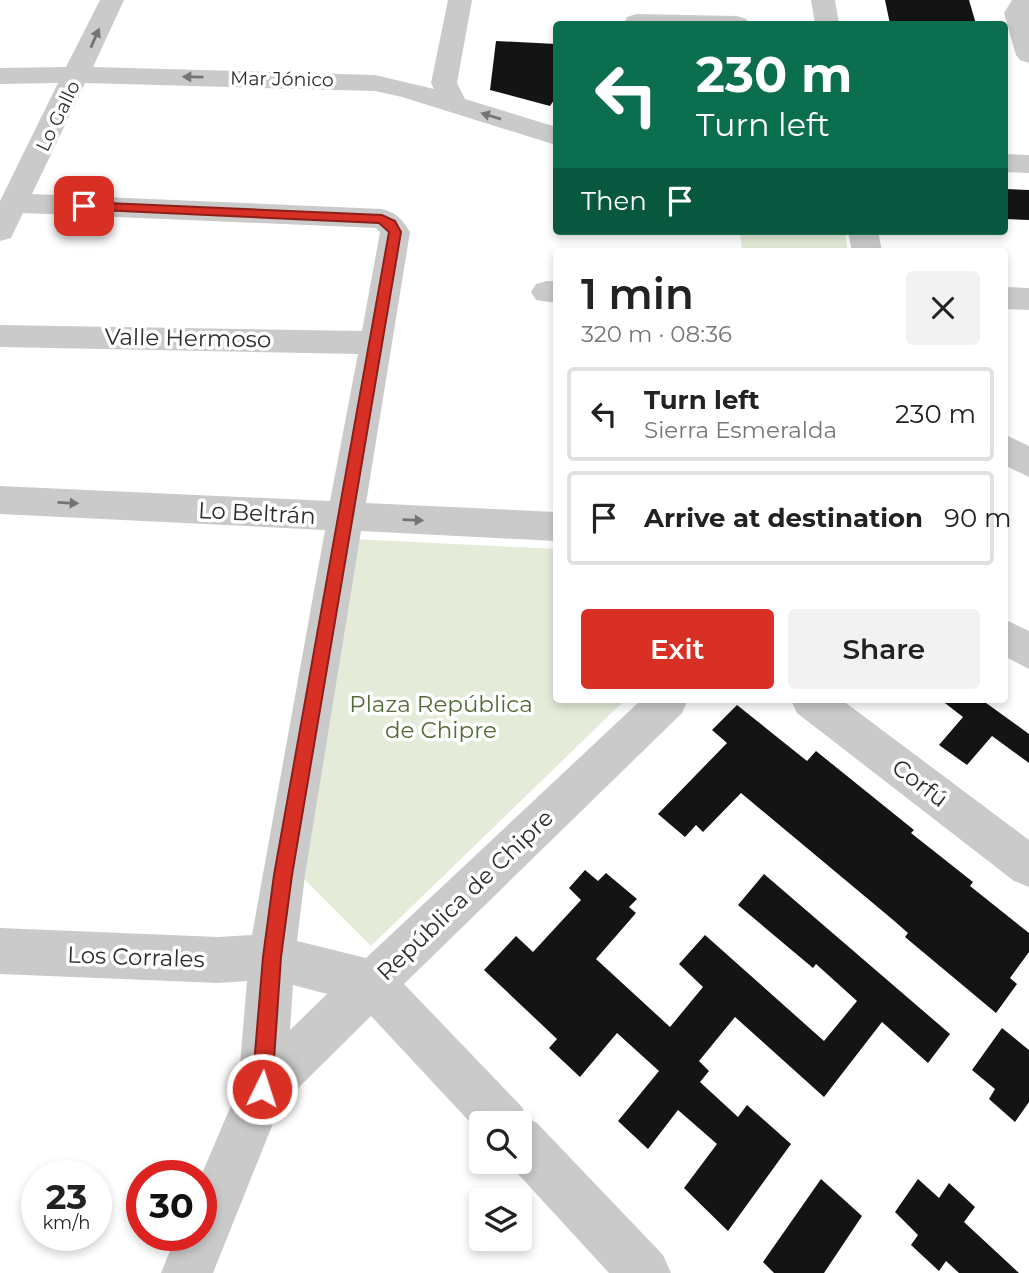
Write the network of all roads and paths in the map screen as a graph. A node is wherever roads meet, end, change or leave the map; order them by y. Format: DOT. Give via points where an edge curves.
graph roads {
  1 [pos="112,0"];
  2 [pos="460,0"];
  3 [pos="823,0"];
  4 [pos="1029,2"];
  5 [pos="826,21"];
  6 [pos="1029,55"];
  7 [pos="77,75"];
  8 [pos="0,76"];
  9 [pos="440,93"];
  10 [pos="553,135"];
  11 [pos="1008,163"];
  12 [pos="1029,164"];
  13 [pos="14,187"];
  14 [pos="0,231"];
  15 [pos="1008,298"];
  16 [pos="1029,299"];
  17 [pos="0,336"];
  18 [pos="376,342"];
  19 [pos="1008,450"];
  20 [pos="1029,464"];
  21 [pos="0,500"];
  22 [pos="345,517"];
  23 [pos="553,526"];
  24 [pos="1008,638"];
  25 [pos="1029,652"];
  26 [pos="665,703"];
  27 [pos="815,703"];
  28 [pos="1029,866"];
  29 [pos="0,951"];
  30 [pos="272,957"];
  31 [pos="372,983"];
  32 [pos="262,1089"];
  33 [pos="493,1111"];
  34 [pos="532,1153"];
  35 [pos="187,1273"];
  36 [pos="645,1273"];
  7 -- 1 [label="street, Lo Gallo, one-way"];
  2 -- 9 [label="street"];
  3 -- 5 [label="street"];
  4 -- 6 [label="street" via="1016,13"];
  7 -- 8 [label="street, Mar Jónico"];
  9 -- 7 [label="street, Mar Jónico, one-way" via="359,81"];
  7 -- 13 [label="street, Lo Gallo"];
  10 -- 9 [label="street, Mar Jónico, one-way"];
  11 -- 12 [label="street"];
  13 -- 14 [label="street, Lo Gallo"];
  13 -- 18 [label="street" via="382,219 395,232"];
  15 -- 16 [label="street"];
  17 -- 18 [label="street, Valle Hermoso"];
  18 -- 22 [label="street"];
  19 -- 20 [label="street"];
  21 -- 22 [label="street, Lo Beltrán, one-way"];
  22 -- 23 [label="street, Lo Beltrán, one-way"];
  22 -- 30 [label="street"];
  24 -- 25 [label="street"];
  26 -- 31 [label="street, República de Chipre"];
  27 -- 28 [label="street, Corfú"];
  29 -- 30 [label="street, Los Corrales" via="218,960"];
  30 -- 31 [label="street, Los Corrales"];
  30 -- 32 [label="street"];
  31 -- 32 [label="street, República de Chipre"];
  31 -- 33 [label="street"];
  32 -- 35 [label="street"];
  34 -- 36 [label="street"];
}
